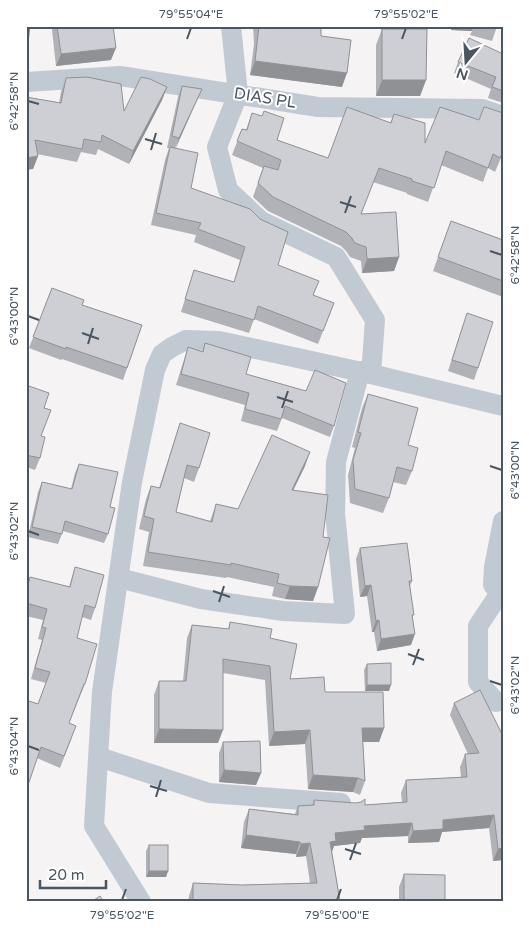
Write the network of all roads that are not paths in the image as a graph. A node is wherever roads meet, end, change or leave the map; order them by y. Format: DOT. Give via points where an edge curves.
graph roads {
  1 [pos="231,26"];
  2 [pos="26,82"];
  3 [pos="238,94"];
  4 [pos="503,116"];
  5 [pos="365,372"];
  6 [pos="503,406"];
  7 [pos="503,521"];
  8 [pos="119,578"];
  9 [pos="501,594"];
  10 [pos="496,702"];
  11 [pos="98,757"];
  12 [pos="352,804"];
  13 [pos="140,902"];
  1 -- 3 [label="street"];
  2 -- 3 [label="street, DIAS PL" via="120,76"];
  3 -- 4 [label="street, DIAS PL" via="318,107 482,109"];
  3 -- 5 [label="street" via="217,146 228,190 261,221 336,257 374,320"];
  5 -- 6 [label="street"];
  5 -- 8 [label="street" via="219,341 186,340 162,354 155,370 132,482"];
  5 -- 8 [label="street" via="336,462 335,513 345,614 283,611 201,599"];
  7 -- 9 [label="street" via="493,585"];
  8 -- 11 [label="street" via="102,692"];
  9 -- 10 [label="street" via="478,626 478,682"];
  11 -- 12 [label="street" via="209,793"];
  11 -- 13 [label="street" via="94,826"];
}
